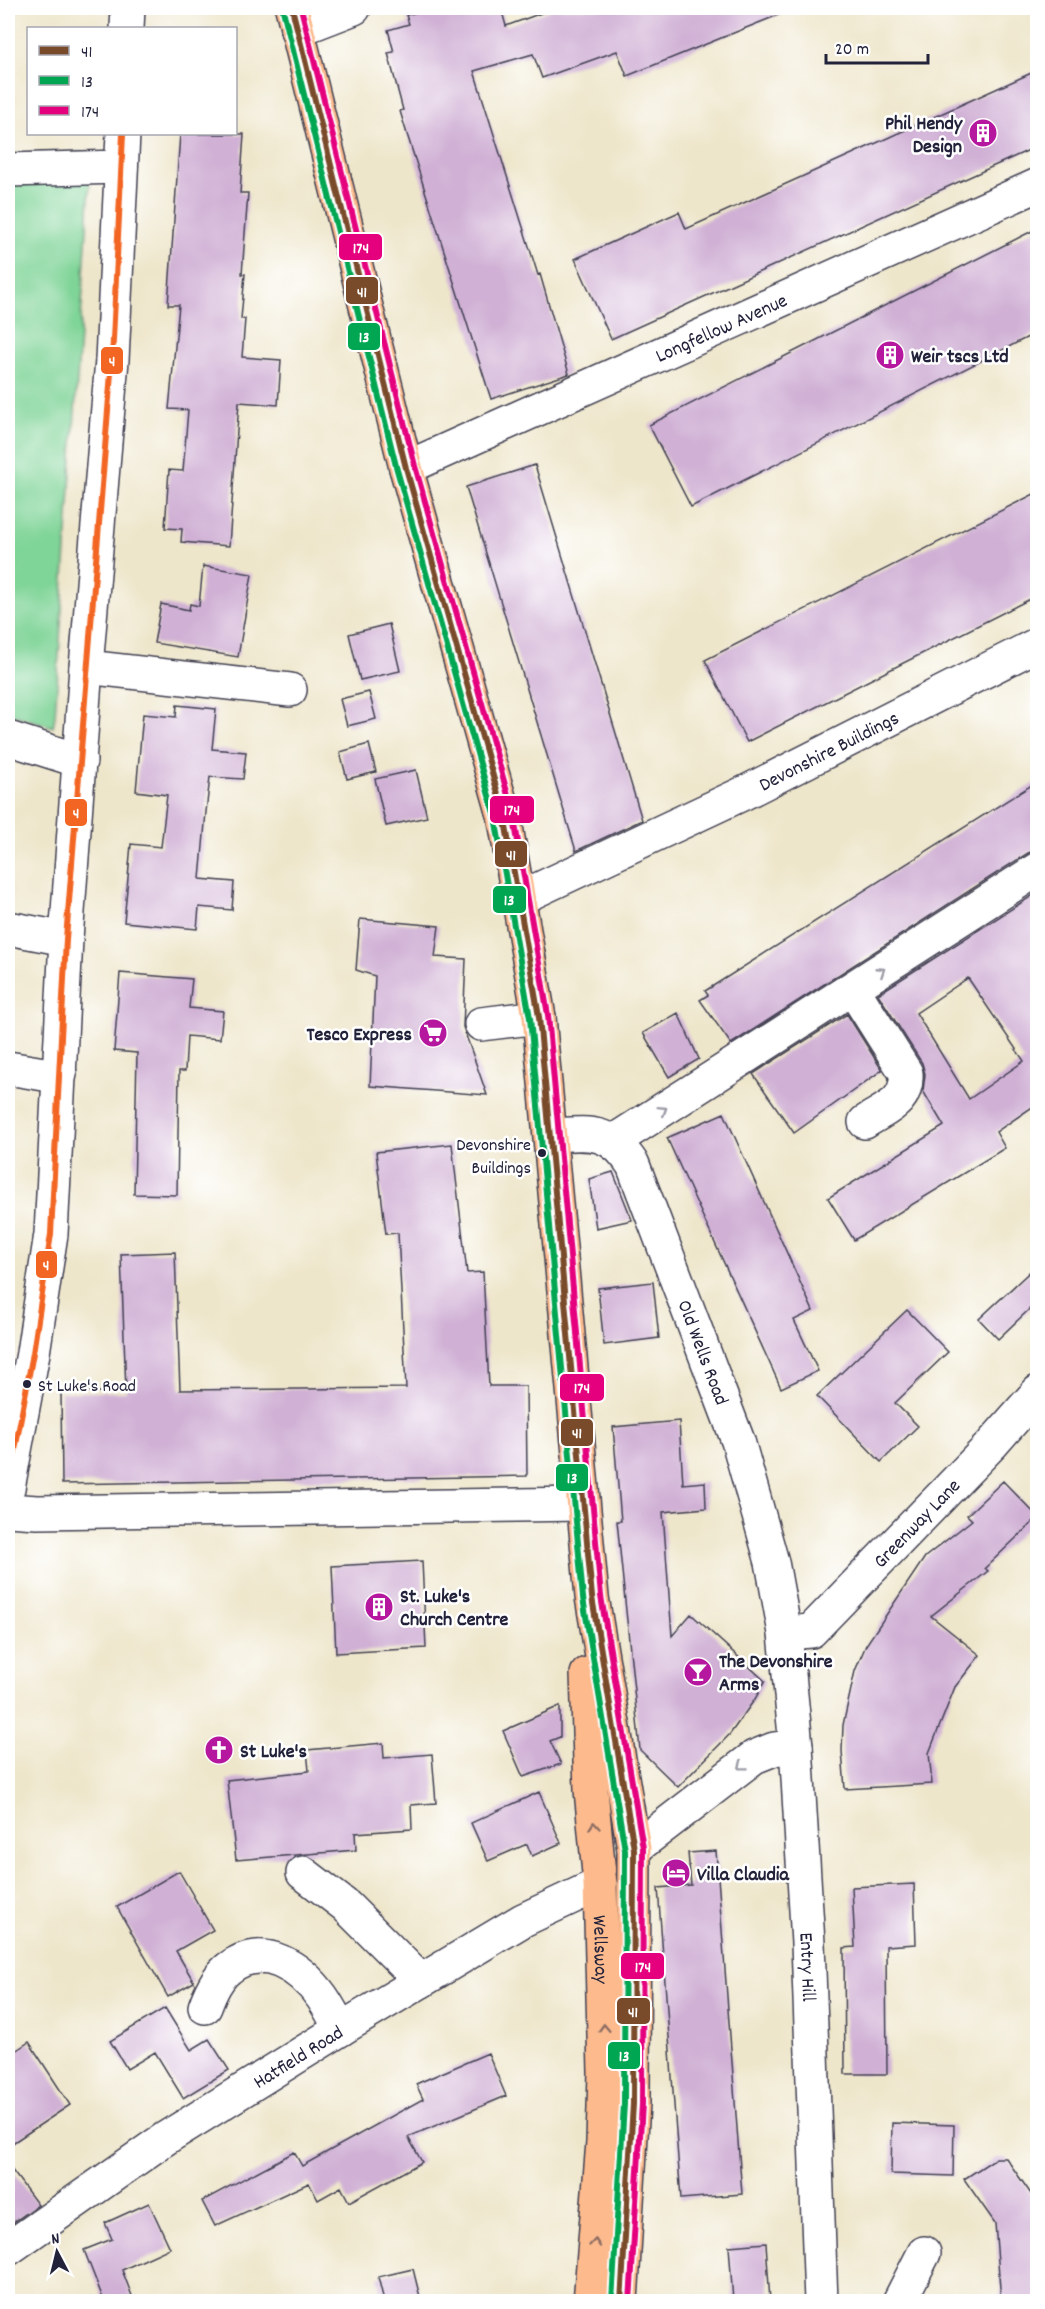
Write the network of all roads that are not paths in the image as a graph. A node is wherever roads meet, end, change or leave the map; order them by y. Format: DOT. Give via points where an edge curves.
graph roads {
  1 [pos="128,8"];
  2 [pos="354,8"];
  3 [pos="294,19"];
  4 [pos="128,27"];
  5 [pos="123,135"];
  6 [pos="121,167"];
  7 [pos="8,170"];
  8 [pos="1038,185"];
  9 [pos="406,468"];
  10 [pos="1038,644"];
  11 [pos="86,667"];
  12 [pos="290,690"];
  13 [pos="8,738"];
  14 [pos="80,761"];
  15 [pos="1038,869"];
  16 [pos="520,898"];
  17 [pos="8,928"];
  18 [pos="66,939"];
  19 [pos="853,989"];
  20 [pos="539,1017"];
  21 [pos="481,1024"];
  22 [pos="8,1068"];
  23 [pos="60,1074"];
  24 [pos="865,1122"];
  25 [pos="551,1135"];
  26 [pos="614,1141"];
  27 [pos="1038,1392"];
  28 [pos="8,1488"];
  29 [pos="582,1504"];
  30 [pos="8,1510"];
  31 [pos="592,1597"];
  32 [pos="785,1634"];
  33 [pos="796,1746"];
  34 [pos="634,1849"];
  35 [pos="303,1873"];
  36 [pos="600,1884"];
  37 [pos="421,1981"];
  38 [pos="205,2007"];
  39 [pos="341,2030"];
  40 [pos="8,2249"];
  41 [pos="924,2253"];
  42 [pos="590,2301"];
  43 [pos="621,2301"];
  44 [pos="821,2301"];
  45 [pos="899,2301"];
  1 -- 4 [label="street"];
  2 -- 3 [label="street"];
  3 -- 9 [label="main road, Wellsway"];
  5 -- 6 [label="street"];
  6 -- 7 [label="street"];
  6 -- 11 [label="street" via="112,360"];
  8 -- 9 [label="street, Longfellow Avenue"];
  9 -- 16 [label="main road, Wellsway" via="504,815"];
  10 -- 16 [label="street, Devonshire Buildings" via="744,793"];
  11 -- 12 [label="street"];
  11 -- 14 [label="street"];
  13 -- 14 [label="street"];
  14 -- 18 [label="street"];
  19 -- 15 [label="street, one-way"];
  16 -- 20 [label="main road, Wellsway"];
  17 -- 18 [label="street"];
  18 -- 23 [label="street"];
  19 -- 24 [label="street" via="906,1074 907,1084 897,1102"];
  26 -- 19 [label="street, one-way"];
  20 -- 21 [label="street"];
  20 -- 25 [label="main road, Wellsway"];
  22 -- 23 [label="street"];
  23 -- 28 [label="street" via="51,1234"];
  25 -- 26 [label="street" via="578,1133"];
  25 -- 29 [label="main road, Wellsway"];
  26 -- 32 [label="street, Old Wells Road" via="633,1165 738,1441 772,1562"];
  27 -- 32 [label="street, Greenway Lane" via="811,1631"];
  29 -- 30 [label="street"];
  29 -- 31 [label="main road, Wellsway"];
  31 -- 34 [label="main road, Wellsway"];
  36 -- 31 [label="main road, Wellsway, one-way" via="591,1790 586,1664"];
  32 -- 33 [label="street, Entry Hill"];
  33 -- 34 [label="street, one-way" via="754,1757"];
  33 -- 44 [label="street, Entry Hill" via="808,1943"];
  34 -- 36 [label="main road"];
  34 -- 43 [label="main road, Wellsway" via="633,2104"];
  35 -- 37 [label="street" via="346,1906"];
  36 -- 37 [label="street, Hatfield Road" via="523,1920"];
  42 -- 36 [label="main road, Wellsway, one-way" via="605,2072"];
  37 -- 39 [label="street, Hatfield Road"];
  38 -- 39 [label="street" via="213,1986 228,1968 261,1956 278,1959 299,1972 322,1997"];
  39 -- 40 [label="street, Hatfield Road" via="166,2138"];
  41 -- 45 [label="street"];
}
